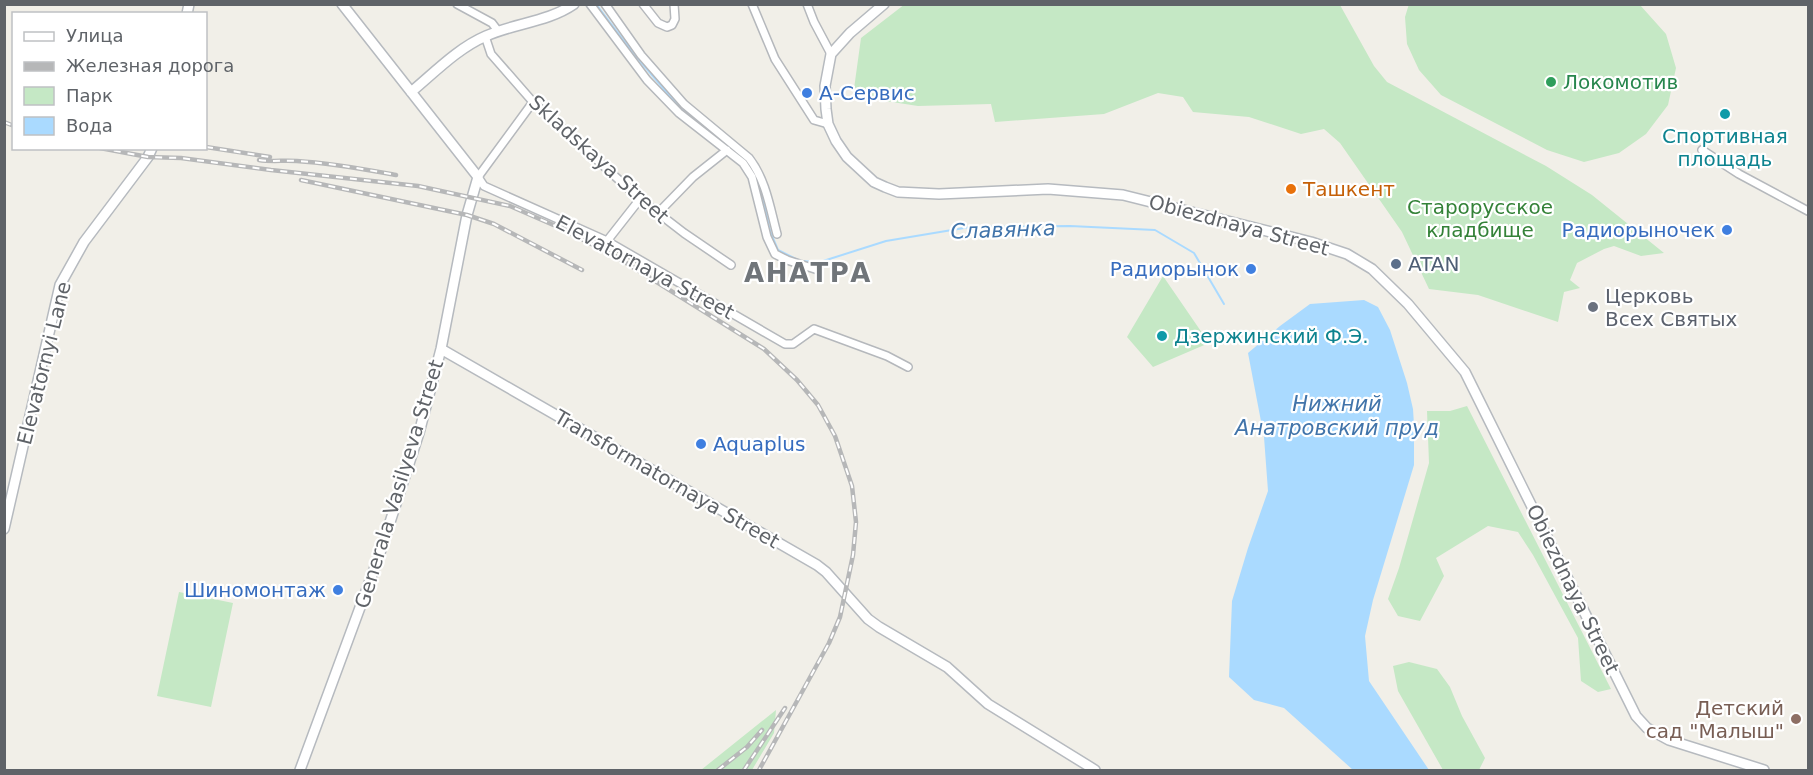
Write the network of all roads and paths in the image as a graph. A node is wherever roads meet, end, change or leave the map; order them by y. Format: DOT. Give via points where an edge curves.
graph roads {
  1 [pos="342,4"];
  2 [pos="457,4"];
  3 [pos="574,4"];
  4 [pos="590,4"];
  5 [pos="605,4"];
  6 [pos="644,4"];
  7 [pos="674,4"];
  8 [pos="752,4"];
  9 [pos="807,4"];
  10 [pos="884,4"];
  11 [pos="498,31"];
  12 [pos="485,36"];
  13 [pos="831,54"];
  14 [pos="411,92"];
  15 [pos="533,102"];
  16 [pos="828,124"];
  17 [pos="151,150"];
  18 [pos="727,150"];
  19 [pos="1702,150"];
  20 [pos="478,177"];
  21 [pos="640,199"];
  22 [pos="1809,211"];
  23 [pos="658,213"];
  24 [pos="777,234"];
  25 [pos="607,241"];
  26 [pos="731,265"];
  27 [pos="818,270"];
  28 [pos="441,349"];
  29 [pos="908,367"];
  30 [pos="4,530"];
  31 [pos="300,771"];
  32 [pos="1095,771"];
  33 [pos="1764,771"];
  1 -- 14 [label="main road, Elevatornaya Street"];
  2 -- 11 [label="street" via="492,23"];
  3 -- 11 [label="main road"];
  4 -- 18 [label="street" via="646,80 679,113"];
  5 -- 24 [label="street" via="641,55 684,104 749,158 761,177"];
  6 -- 7 [label="street" via="657,23 667,27 675,19"];
  8 -- 16 [label="street" via="775,59 814,120"];
  9 -- 13 [label="street"];
  10 -- 13 [label="main road"];
  11 -- 12 [label="main road"];
  12 -- 14 [label="main road" via="469,44"];
  12 -- 15 [label="street, Skladskaya Street" via="490,54"];
  13 -- 16 [label="main road, Obiezdnaya Street" via="825,86"];
  14 -- 20 [label="main road, Elevatornaya Street"];
  15 -- 20 [label="street, Generala Vasilyeva Street"];
  15 -- 21 [label="street, Skladskaya Street"];
  16 -- 33 [label="main road, Obiezdnaya Street" via="847,157 874,182 898,192 1048,189 1123,195 1311,242 1347,254 1372,269 1408,304 1465,372 1636,716 1647,728 1669,740"];
  17 -- 30 [label="main road, Elevatornyi Lane" via="84,242 60,285"];
  18 -- 23 [label="street"];
  18 -- 27 [label="street" via="752,177 775,254"];
  19 -- 22 [label="street" via="1738,174"];
  20 -- 25 [label="street, Elevatornaya Street" via="484,186"];
  20 -- 28 [label="main road, Generala Vasilyeva Street"];
  21 -- 23 [label="street, Skladskaya Street"];
  21 -- 25 [label="street"];
  23 -- 26 [label="street, Skladskaya Street"];
  25 -- 29 [label="street, Elevatornaya Street" via="785,344 793,344 814,329"];
  28 -- 31 [label="main road, Generala Vasilyeva Street" via="419,433 379,556"];
  28 -- 32 [label="main road, Transformatornaya Street" via="817,565 868,619 950,669 988,704"];
}
